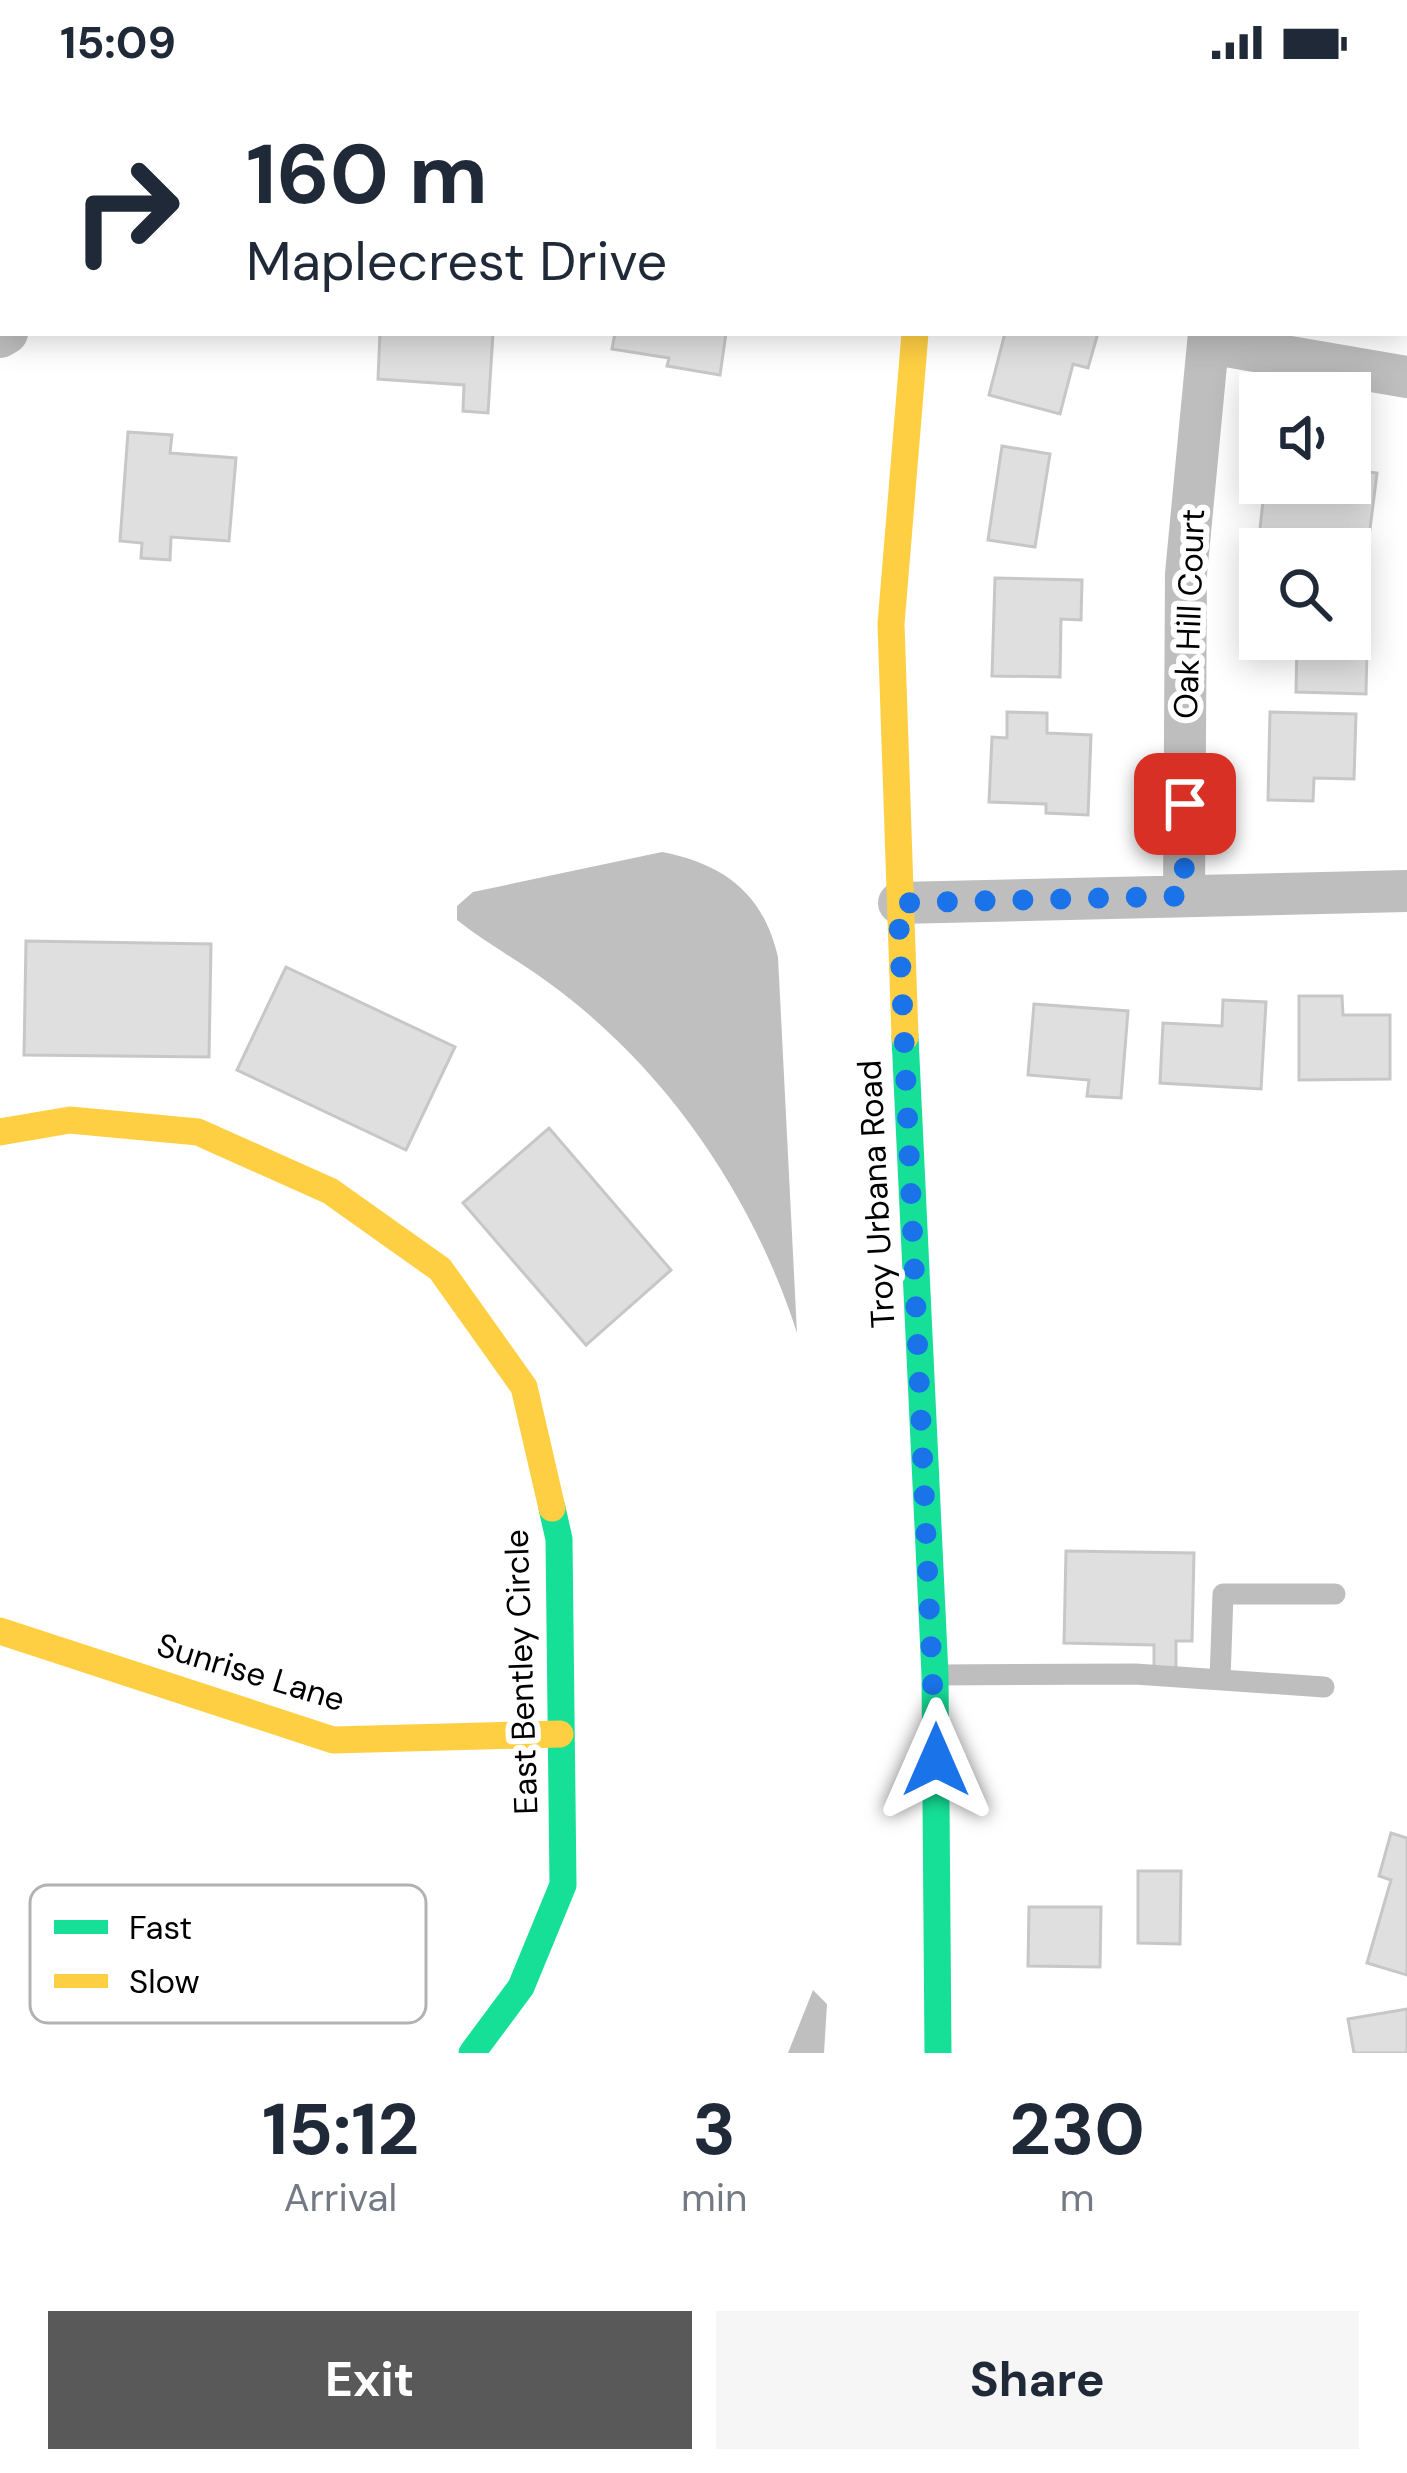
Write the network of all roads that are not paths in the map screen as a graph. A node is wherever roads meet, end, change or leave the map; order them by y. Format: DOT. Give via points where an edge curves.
graph roads {
  1 [pos="915,336"];
  2 [pos="1209,338"];
  3 [pos="1407,377"];
  4 [pos="1407,891"];
  5 [pos="1184,896"];
  6 [pos="898,903"];
  7 [pos="0,1132"];
  8 [pos="1335,1594"];
  9 [pos="0,1631"];
  10 [pos="935,1675"];
  11 [pos="1220,1680"];
  12 [pos="1324,1687"];
  13 [pos="560,1734"];
  14 [pos="472,2053"];
  15 [pos="938,2053"];
  1 -- 6 [label="street, Troy Urbana Road" via="892,624"];
  2 -- 3 [label="street"];
  2 -- 5 [label="street, Oak Hill Court" via="1186,574"];
  4 -- 5 [label="street"];
  5 -- 6 [label="street"];
  6 -- 10 [label="street, Troy Urbana Road"];
  7 -- 13 [label="street, East Bentley Circle" via="70,1120 198,1132 330,1191 440,1269 524,1388 559,1539"];
  8 -- 11 [label="lane" via="1223,1594"];
  9 -- 13 [label="street, Sunrise Lane" via="334,1740"];
  10 -- 11 [label="lane"];
  10 -- 15 [label="street, Troy Urbana Road"];
  11 -- 12 [label="lane"];
  13 -- 14 [label="street, East Bentley Circle" via="563,1886 521,1987"];
}
